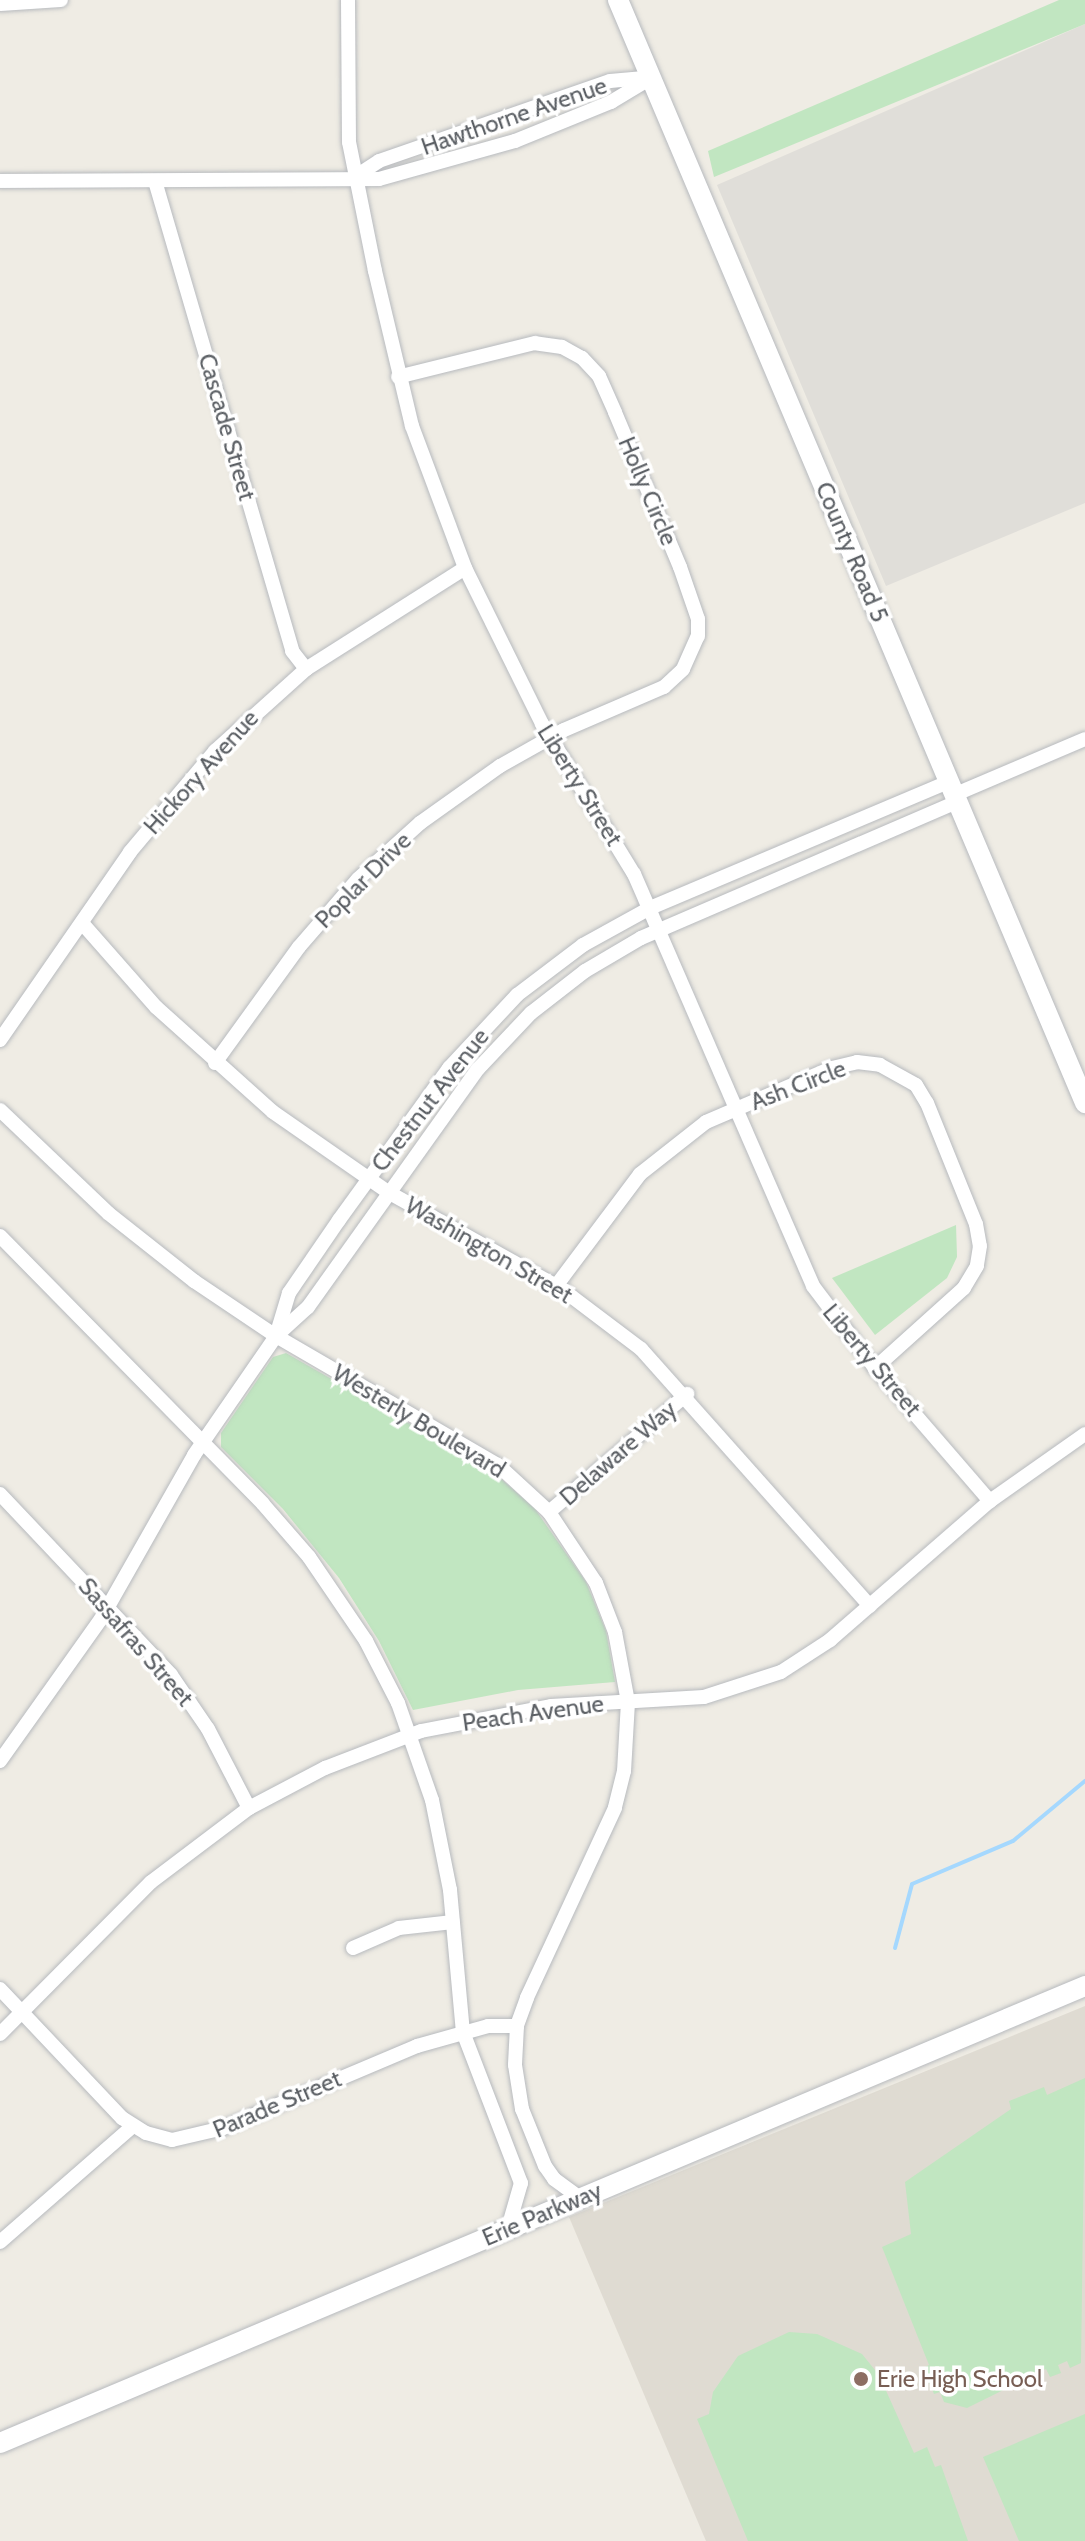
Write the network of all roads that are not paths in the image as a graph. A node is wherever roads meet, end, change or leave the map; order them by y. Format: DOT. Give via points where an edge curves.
graph roads {
  1 [pos="61,0"];
  2 [pos="348,0"];
  3 [pos="618,0"];
  4 [pos="0,4"];
  5 [pos="651,78"];
  6 [pos="356,176"];
  7 [pos="0,181"];
  8 [pos="155,181"];
  9 [pos="398,377"];
  10 [pos="465,568"];
  11 [pos="306,669"];
  12 [pos="550,738"];
  13 [pos="1085,739"];
  14 [pos="955,792"];
  15 [pos="650,908"];
  16 [pos="82,923"];
  17 [pos="660,930"];
  18 [pos="0,1040"];
  19 [pos="215,1063"];
  20 [pos="1085,1103"];
  21 [pos="736,1109"];
  22 [pos="0,1110"];
  23 [pos="369,1180"];
  24 [pos="388,1192"];
  25 [pos="0,1236"];
  26 [pos="556,1286"];
  27 [pos="276,1336"];
  28 [pos="875,1368"];
  29 [pos="687,1394"];
  30 [pos="1085,1434"];
  31 [pos="200,1444"];
  32 [pos="0,1494"];
  33 [pos="990,1501"];
  34 [pos="549,1512"];
  35 [pos="870,1606"];
  36 [pos="108,1607"];
  37 [pos="628,1702"];
  38 [pos="409,1734"];
  39 [pos="0,1761"];
  40 [pos="249,1808"];
  41 [pos="453,1922"];
  42 [pos="353,1948"];
  43 [pos="1085,1986"];
  44 [pos="0,1989"];
  45 [pos="23,2014"];
  46 [pos="517,2026"];
  47 [pos="463,2032"];
  48 [pos="0,2034"];
  49 [pos="133,2126"];
  50 [pos="580,2198"];
  51 [pos="508,2228"];
  52 [pos="0,2242"];
  53 [pos="0,2443"];
  1 -- 4 [label="street"];
  2 -- 6 [label="street, Liberty Street" via="349,142"];
  3 -- 5 [label="street, County Road 5"];
  5 -- 6 [label="street, Hawthorne Avenue" via="610,81 379,161"];
  5 -- 6 [label="street, Hawthorne Avenue" via="611,102 470,157 379,179"];
  5 -- 14 [label="street, County Road 5"];
  6 -- 8 [label="street, Hawthorne Avenue"];
  6 -- 9 [label="street, Liberty Street"];
  7 -- 8 [label="street, Hawthorne Avenue"];
  8 -- 11 [label="street, Cascade Street" via="292,651"];
  9 -- 10 [label="street, Liberty Street" via="433,491"];
  9 -- 12 [label="street, Holly Circle" via="535,343 562,347 599,376 615,412 680,567 698,619 698,636 683,669 664,687"];
  10 -- 11 [label="street, Hickory Avenue"];
  10 -- 12 [label="street, Liberty Street" via="498,644"];
  11 -- 16 [label="street, Hickory Avenue" via="259,708 173,797"];
  12 -- 15 [label="street, Liberty Street"];
  12 -- 19 [label="street, Poplar Drive" via="420,823 358,879 299,947"];
  13 -- 14 [label="street"];
  14 -- 15 [label="street, Chestnut Avenue"];
  14 -- 17 [label="street, Chestnut Avenue"];
  14 -- 20 [label="street, County Road 5"];
  15 -- 17 [label="street, Liberty Street"];
  15 -- 23 [label="street, Chestnut Avenue" via="583,945 517,995 449,1068"];
  16 -- 18 [label="street, Hickory Avenue"];
  16 -- 19 [label="street, Washington Street"];
  17 -- 21 [label="street, Liberty Street"];
  17 -- 24 [label="street, Chestnut Avenue" via="585,971 531,1013 478,1069"];
  19 -- 23 [label="street, Washington Street"];
  21 -- 26 [label="street, Ash Circle" via="706,1122 640,1174"];
  21 -- 28 [label="street, Liberty Street" via="813,1286"];
  21 -- 28 [label="street, Ash Circle" via="857,1062 901,1074 927,1103 976,1224 977,1266 964,1288"];
  22 -- 27 [label="street, Westerly Boulevard" via="108,1213"];
  23 -- 24 [label="street, Washington Street"];
  23 -- 27 [label="street, Chestnut Avenue" via="289,1293"];
  24 -- 26 [label="street, Washington Street"];
  24 -- 27 [label="street, Chestnut Avenue" via="308,1307"];
  25 -- 31 [label="street"];
  26 -- 29 [label="street, Washington Street" via="620,1330"];
  27 -- 31 [label="street, Chestnut Avenue"];
  27 -- 34 [label="street, Westerly Boulevard" via="490,1460"];
  28 -- 33 [label="street, Liberty Street"];
  29 -- 34 [label="street, Delaware Way"];
  29 -- 35 [label="street, Washington Street"];
  30 -- 33 [label="street, Peach Avenue"];
  31 -- 36 [label="street, Chestnut Avenue"];
  31 -- 38 [label="street" via="263,1504 338,1598 366,1641"];
  32 -- 36 [label="street, Sassafras Street"];
  33 -- 35 [label="street, Peach Avenue"];
  34 -- 37 [label="street, Westerly Boulevard" via="596,1583 615,1632"];
  35 -- 37 [label="street, Peach Avenue" via="781,1672 704,1697"];
  36 -- 39 [label="street, Chestnut Avenue" via="61,1681"];
  36 -- 40 [label="street, Sassafras Street" via="190,1701"];
  37 -- 38 [label="street, Peach Avenue" via="499,1714"];
  37 -- 46 [label="street, Westerly Boulevard" via="624,1771 615,1808"];
  38 -- 40 [label="street, Peach Avenue" via="325,1768"];
  38 -- 41 [label="street" via="434,1812"];
  40 -- 45 [label="street, Peach Avenue" via="151,1882"];
  41 -- 42 [label="street" via="399,1928"];
  41 -- 47 [label="street"];
  43 -- 50 [label="street, Erie Parkway"];
  44 -- 45 [label="street, Parade Street"];
  45 -- 48 [label="street, Peach Avenue"];
  45 -- 49 [label="street, Parade Street"];
  46 -- 47 [label="street, Parade Street"];
  46 -- 50 [label="street, Westerly Boulevard" via="515,2065 522,2109 554,2179"];
  47 -- 49 [label="street, Parade Street" via="198,2137 172,2140"];
  47 -- 51 [label="street" via="521,2183"];
  49 -- 52 [label="street"];
  50 -- 51 [label="street, Erie Parkway"];
  51 -- 53 [label="street, Erie Parkway"];
}
